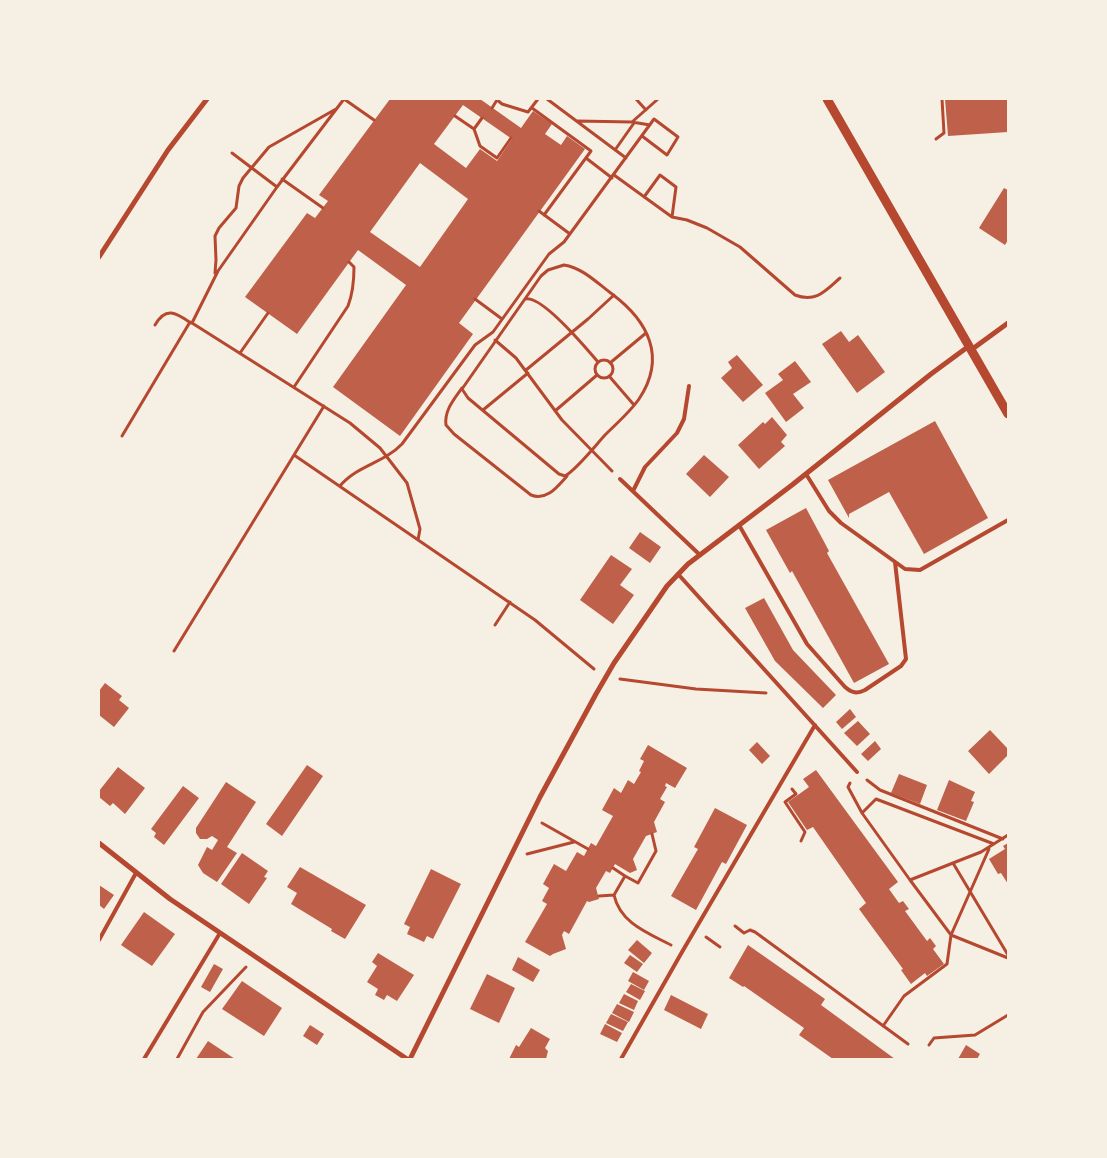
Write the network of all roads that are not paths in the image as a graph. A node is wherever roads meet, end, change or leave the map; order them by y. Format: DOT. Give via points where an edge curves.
graph roads {
  1 [pos="207,99"];
  2 [pos="827,99"];
  3 [pos="99,257"];
  4 [pos="1008,323"];
  5 [pos="970,348"];
  6 [pos="689,386"];
  7 [pos="1008,414"];
  8 [pos="806,474"];
  9 [pos="620,479"];
  10 [pos="633,490"];
  11 [pos="1008,520"];
  12 [pos="740,525"];
  13 [pos="700,555"];
  14 [pos="895,562"];
  15 [pos="678,574"];
  16 [pos="815,725"];
  17 [pos="857,772"];
  18 [pos="99,844"];
  19 [pos="136,873"];
  20 [pos="220,934"];
  21 [pos="99,940"];
  22 [pos="145,1057"];
  23 [pos="152,1059"];
  24 [pos="408,1059"];
  25 [pos="621,1059"];
  1 -- 3 [label="street" via="171,146"];
  2 -- 5 [label="street"];
  4 -- 5 [label="street"];
  5 -- 7 [label="street"];
  5 -- 8 [label="street" via="936,370"];
  6 -- 10 [label="lane" via="684,419 677,433 644,467"];
  8 -- 12 [label="street"];
  8 -- 14 [label="lane" via="835,518"];
  9 -- 10 [label="lane"];
  10 -- 13 [label="lane"];
  11 -- 14 [label="lane" via="920,570 909,570"];
  12 -- 13 [label="street"];
  12 -- 14 [label="lane" via="807,644 852,692 865,690 901,666 906,659"];
  13 -- 15 [label="street"];
  15 -- 16 [label="lane"];
  15 -- 24 [label="street" via="614,663 530,817"];
  16 -- 17 [label="lane"];
  16 -- 25 [label="lane"];
  18 -- 19 [label="street"];
  19 -- 20 [label="street"];
  19 -- 21 [label="lane"];
  20 -- 22 [label="lane"];
  20 -- 24 [label="street"];
  22 -- 23 [label="lane"];
}
